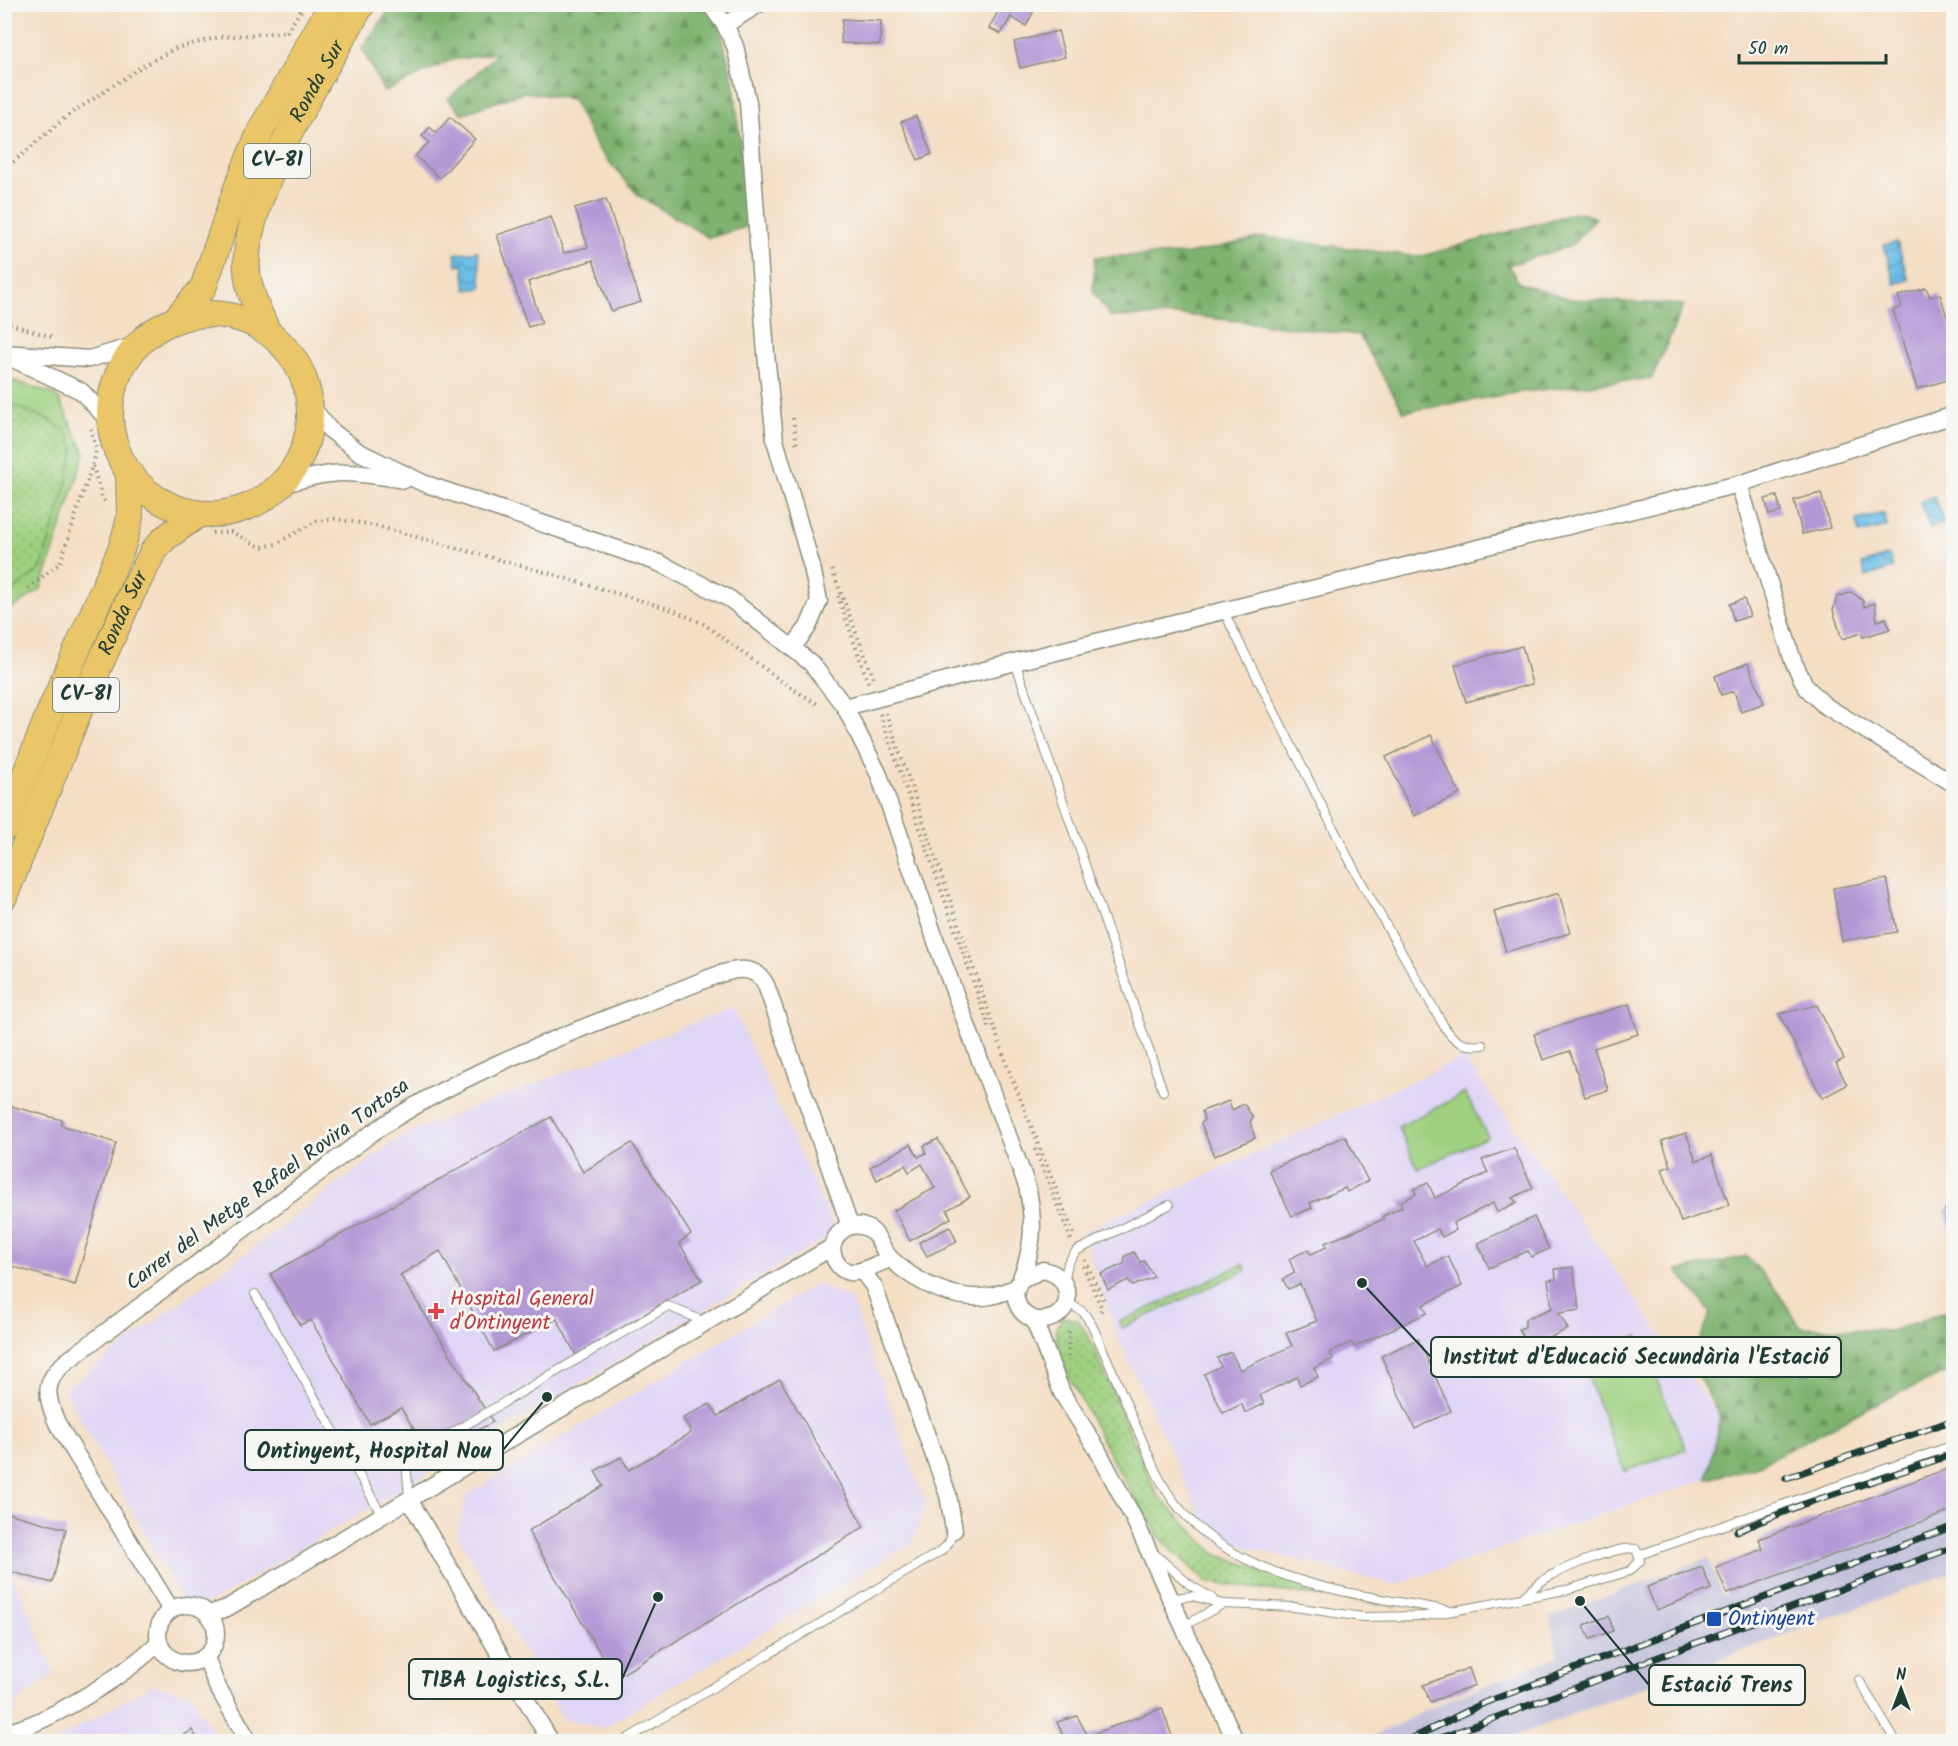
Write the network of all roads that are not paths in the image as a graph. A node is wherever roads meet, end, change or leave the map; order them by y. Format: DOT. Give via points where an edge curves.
graph roads {
  1 [pos="332,4"];
  2 [pos="362,4"];
  3 [pos="710,4"];
  4 [pos="759,4"];
  5 [pos="725,25"];
  6 [pos="175,320"];
  7 [pos="267,331"];
  8 [pos="137,345"];
  9 [pos="4,354"];
  10 [pos="311,406"];
  11 [pos="1953,415"];
  12 [pos="100,423"];
  13 [pos="129,473"];
  14 [pos="423,483"];
  15 [pos="1739,484"];
  16 [pos="282,485"];
  17 [pos="203,524"];
  18 [pos="1223,610"];
  19 [pos="793,647"];
  20 [pos="1016,662"];
  21 [pos="845,707"];
  22 [pos="1953,784"];
  23 [pos="4,828"];
  24 [pos="4,897"];
  25 [pos="1483,1045"];
  26 [pos="1163,1091"];
  27 [pos="1169,1205"];
  28 [pos="850,1226"];
  29 [pos="1033,1242"];
  30 [pos="832,1247"];
  31 [pos="811,1260"];
  32 [pos="877,1261"];
  33 [pos="840,1266"];
  34 [pos="1043,1270"];
  35 [pos="1064,1282"];
  36 [pos="1020,1283"];
  37 [pos="255,1294"];
  38 [pos="992,1296"];
  39 [pos="1066,1302"];
  40 [pos="1018,1305"];
  41 [pos="1042,1320"];
  42 [pos="706,1323"];
  43 [pos="1953,1445"];
  44 [pos="410,1501"];
  45 [pos="383,1517"];
  46 [pos="954,1530"];
  47 [pos="1147,1548"];
  48 [pos="1639,1555"];
  49 [pos="1523,1597"];
  50 [pos="1173,1603"];
  51 [pos="1223,1604"];
  52 [pos="171,1610"];
  53 [pos="1456,1611"];
  54 [pos="212,1618"];
  55 [pos="1184,1626"];
  56 [pos="163,1649"];
  57 [pos="202,1660"];
  58 [pos="1859,1680"];
  59 [pos="4,1733"];
  60 [pos="249,1742"];
  61 [pos="551,1742"];
  62 [pos="622,1742"];
  63 [pos="1236,1742"];
  64 [pos="1896,1742"];
  1 -- 6 [label="main road, Ronda Sur / CV-81" via="247,160 203,288"];
  2 -- 7 [label="main road, Ronda Sur / CV-81" via="278,159 252,227 247,254 249,286"];
  3 -- 5 [label="street"];
  4 -- 5 [label="street"];
  5 -- 19 [label="street" via="740,64 748,102 776,440 819,602"];
  6 -- 7 [label="main road, CV-81" via="206,313 238,317"];
  6 -- 8 [label="main road, CV-81" via="154,330"];
  7 -- 10 [label="main road, CV-81" via="298,363"];
  8 -- 9 [label="street" via="89,359"];
  8 -- 12 [label="main road, CV-81" via="124,362"];
  9 -- 12 [label="street" via="81,391"];
  10 -- 14 [label="street" via="342,440 359,452"];
  10 -- 16 [label="main road, CV-81" via="306,444 299,462"];
  11 -- 15 [label="street"];
  12 -- 13 [label="main road, CV-81"];
  13 -- 17 [label="main road, CV-81" via="148,493"];
  13 -- 23 [label="main road, Ronda Sur / CV-81" via="130,518 122,547"];
  14 -- 16 [label="street" via="352,471 319,474"];
  14 -- 19 [label="street" via="659,563 730,600"];
  15 -- 18 [label="street"];
  15 -- 22 [label="street" via="1793,661 1806,687 1824,705"];
  16 -- 17 [label="main road, CV-81" via="264,499"];
  17 -- 24 [label="main road, Ronda Sur / CV-81" via="165,538 154,550 78,713"];
  18 -- 20 [label="street"];
  18 -- 25 [label="lane" via="1355,871 1428,1000 1455,1041 1468,1046"];
  19 -- 21 [label="street" via="811,663"];
  20 -- 21 [label="street"];
  20 -- 26 [label="lane"];
  21 -- 29 [label="street" via="876,770 1027,1186"];
  27 -- 35 [label="lane" via="1078,1250 1068,1263"];
  28 -- 30 [label="street" via="838,1234"];
  28 -- 32 [label="street" via="859,1225 873,1232"];
  28 -- 52 [label="street, Carrer del Metge Rafael Rovira Tortosa" via="766,985 752,971 737,970 709,978 469,1076 420,1101 372,1132 52,1374 48,1396 57,1423"];
  29 -- 34 [label="street"];
  29 -- 36 [label="street"];
  30 -- 31 [label="street"];
  30 -- 33 [label="street"];
  31 -- 33 [label="street"];
  31 -- 42 [label="street"];
  32 -- 33 [label="street" via="848,1271"];
  32 -- 38 [label="street" via="952,1294"];
  32 -- 46 [label="street" via="874,1287 948,1495"];
  34 -- 35 [label="street"];
  34 -- 36 [label="street"];
  35 -- 39 [label="street"];
  36 -- 38 [label="street"];
  36 -- 40 [label="street"];
  37 -- 45 [label="lane"];
  38 -- 40 [label="street"];
  39 -- 41 [label="street" via="1063,1310"];
  39 -- 53 [label="lane" via="1083,1312 1092,1325 1162,1484 1188,1519 1220,1545 1276,1572 1326,1589"];
  40 -- 41 [label="street" via="1021,1311"];
  41 -- 47 [label="street" via="1044,1342 1062,1393 1109,1471"];
  42 -- 44 [label="street"];
  42 -- 44 [label="lane" via="668,1306 406,1460"];
  43 -- 48 [label="lane"];
  44 -- 45 [label="street"];
  44 -- 61 [label="street"];
  45 -- 54 [label="street"];
  46 -- 62 [label="lane" via="940,1551"];
  47 -- 50 [label="street"];
  47 -- 51 [label="lane" via="1190,1585"];
  48 -- 49 [label="lane" via="1640,1561 1630,1571 1566,1590"];
  48 -- 49 [label="lane" via="1636,1549 1628,1547 1616,1551 1548,1576"];
  49 -- 53 [label="lane"];
  50 -- 51 [label="lane" via="1175,1598 1192,1596"];
  50 -- 55 [label="street"];
  51 -- 53 [label="lane" via="1294,1607 1363,1617"];
  51 -- 55 [label="lane"];
  52 -- 54 [label="street" via="192,1605"];
  52 -- 56 [label="street" via="160,1623"];
  54 -- 57 [label="street" via="216,1641"];
  55 -- 63 [label="street"];
  56 -- 57 [label="street" via="179,1663"];
  56 -- 59 [label="street" via="41,1721"];
  57 -- 60 [label="street"];
  58 -- 64 [label="lane"];
}
